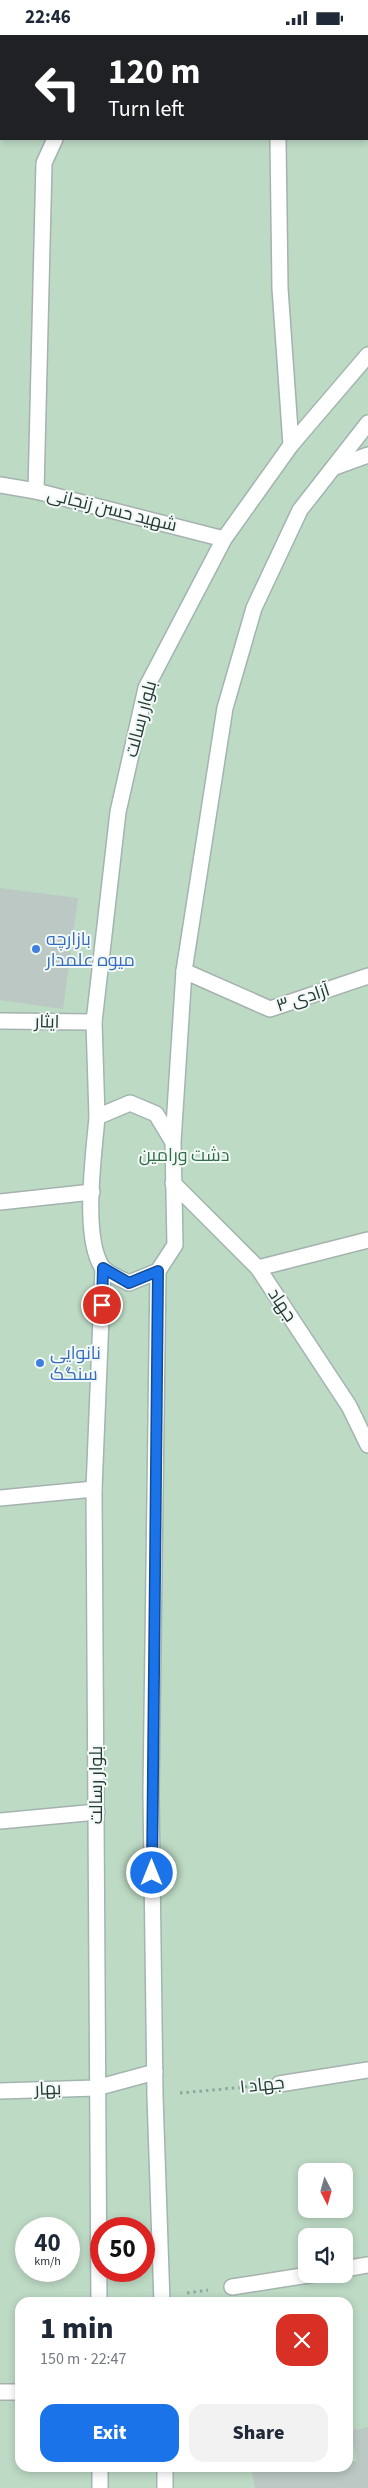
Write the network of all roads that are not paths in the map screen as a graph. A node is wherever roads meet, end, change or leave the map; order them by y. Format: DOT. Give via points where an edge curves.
graph roads {
  1 [pos="55,140"];
  2 [pos="278,140"];
  3 [pos="368,355"];
  4 [pos="368,423"];
  5 [pos="291,445"];
  6 [pos="368,455"];
  7 [pos="335,467"];
  8 [pos="0,485"];
  9 [pos="36,491"];
  10 [pos="224,539"];
  11 [pos="184,971"];
  12 [pos="368,977"];
  13 [pos="0,1021"];
  14 [pos="94,1022"];
  15 [pos="97,1117"];
  16 [pos="172,1142"];
  17 [pos="173,1183"];
  18 [pos="92,1192"];
  19 [pos="0,1202"];
  20 [pos="368,1240"];
  21 [pos="103,1268"];
  22 [pos="258,1268"];
  23 [pos="158,1271"];
  24 [pos="368,1445"];
  25 [pos="94,1489"];
  26 [pos="0,1498"];
  27 [pos="97,1812"];
  28 [pos="0,1821"];
  29 [pos="368,2070"];
  30 [pos="155,2072"];
  31 [pos="279,2084"];
  32 [pos="96,2088"];
  33 [pos="0,2091"];
  34 [pos="368,2265"];
  35 [pos="353,2268"];
  36 [pos="298,2277"];
  37 [pos="232,2287"];
  38 [pos="98,2297"];
  39 [pos="162,2297"];
  40 [pos="15,2392"];
  41 [pos="0,2393"];
  42 [pos="100,2472"];
  43 [pos="165,2472"];
  44 [pos="100,2488"];
  45 [pos="166,2488"];
  1 -- 9 [label="main road" via="44,163"];
  2 -- 5 [label="main road" via="280,288"];
  3 -- 5 [label="main road, بلوار رسالت"];
  4 -- 7 [label="main road"];
  5 -- 10 [label="main road, بلوار رسالت"];
  6 -- 7 [label="main road"];
  7 -- 11 [label="main road" via="300,510 251,617 225,708"];
  8 -- 9 [label="main road, شهید حسن زنجانی"];
  9 -- 10 [label="main road, شهید حسن زنجانی"];
  10 -- 14 [label="main road, بلوار رسالت" via="146,688 118,812"];
  11 -- 12 [label="main road, آزادی ۳" via="270,1009"];
  11 -- 16 [label="main road"];
  13 -- 14 [label="main road, ایثار"];
  14 -- 15 [label="main road, بلوار رسالت"];
  15 -- 16 [label="main road" via="130,1103 156,1115"];
  15 -- 18 [label="main road, بلوار رسالت"];
  16 -- 17 [label="main road"];
  17 -- 22 [label="main road, جهاد"];
  17 -- 23 [label="main road" via="175,1245"];
  18 -- 19 [label="main road"];
  18 -- 21 [label="main road, بلوار رسالت" via="93,1242"];
  20 -- 22 [label="main road"];
  21 -- 23 [label="main road" via="129,1283"];
  21 -- 25 [label="main road, بلوار رسالت"];
  22 -- 24 [label="main road, جهاد" via="350,1407"];
  23 -- 30 [label="main road" via="151,1793"];
  25 -- 26 [label="main road"];
  25 -- 27 [label="main road, بلوار رسالت"];
  27 -- 28 [label="main road"];
  27 -- 32 [label="main road, بلوار رسالت"];
  29 -- 31 [label="main road, جهاد ۱"];
  30 -- 32 [label="main road, بهار"];
  30 -- 39 [label="main road"];
  32 -- 33 [label="main road, بهار"];
  32 -- 38 [label="main road, بلوار رسالت"];
  34 -- 35 [label="main road"];
  36 -- 37 [label="main road"];
  40 -- 41 [label="main road"];
  42 -- 44 [label="main road"];
  43 -- 45 [label="main road"];
}
